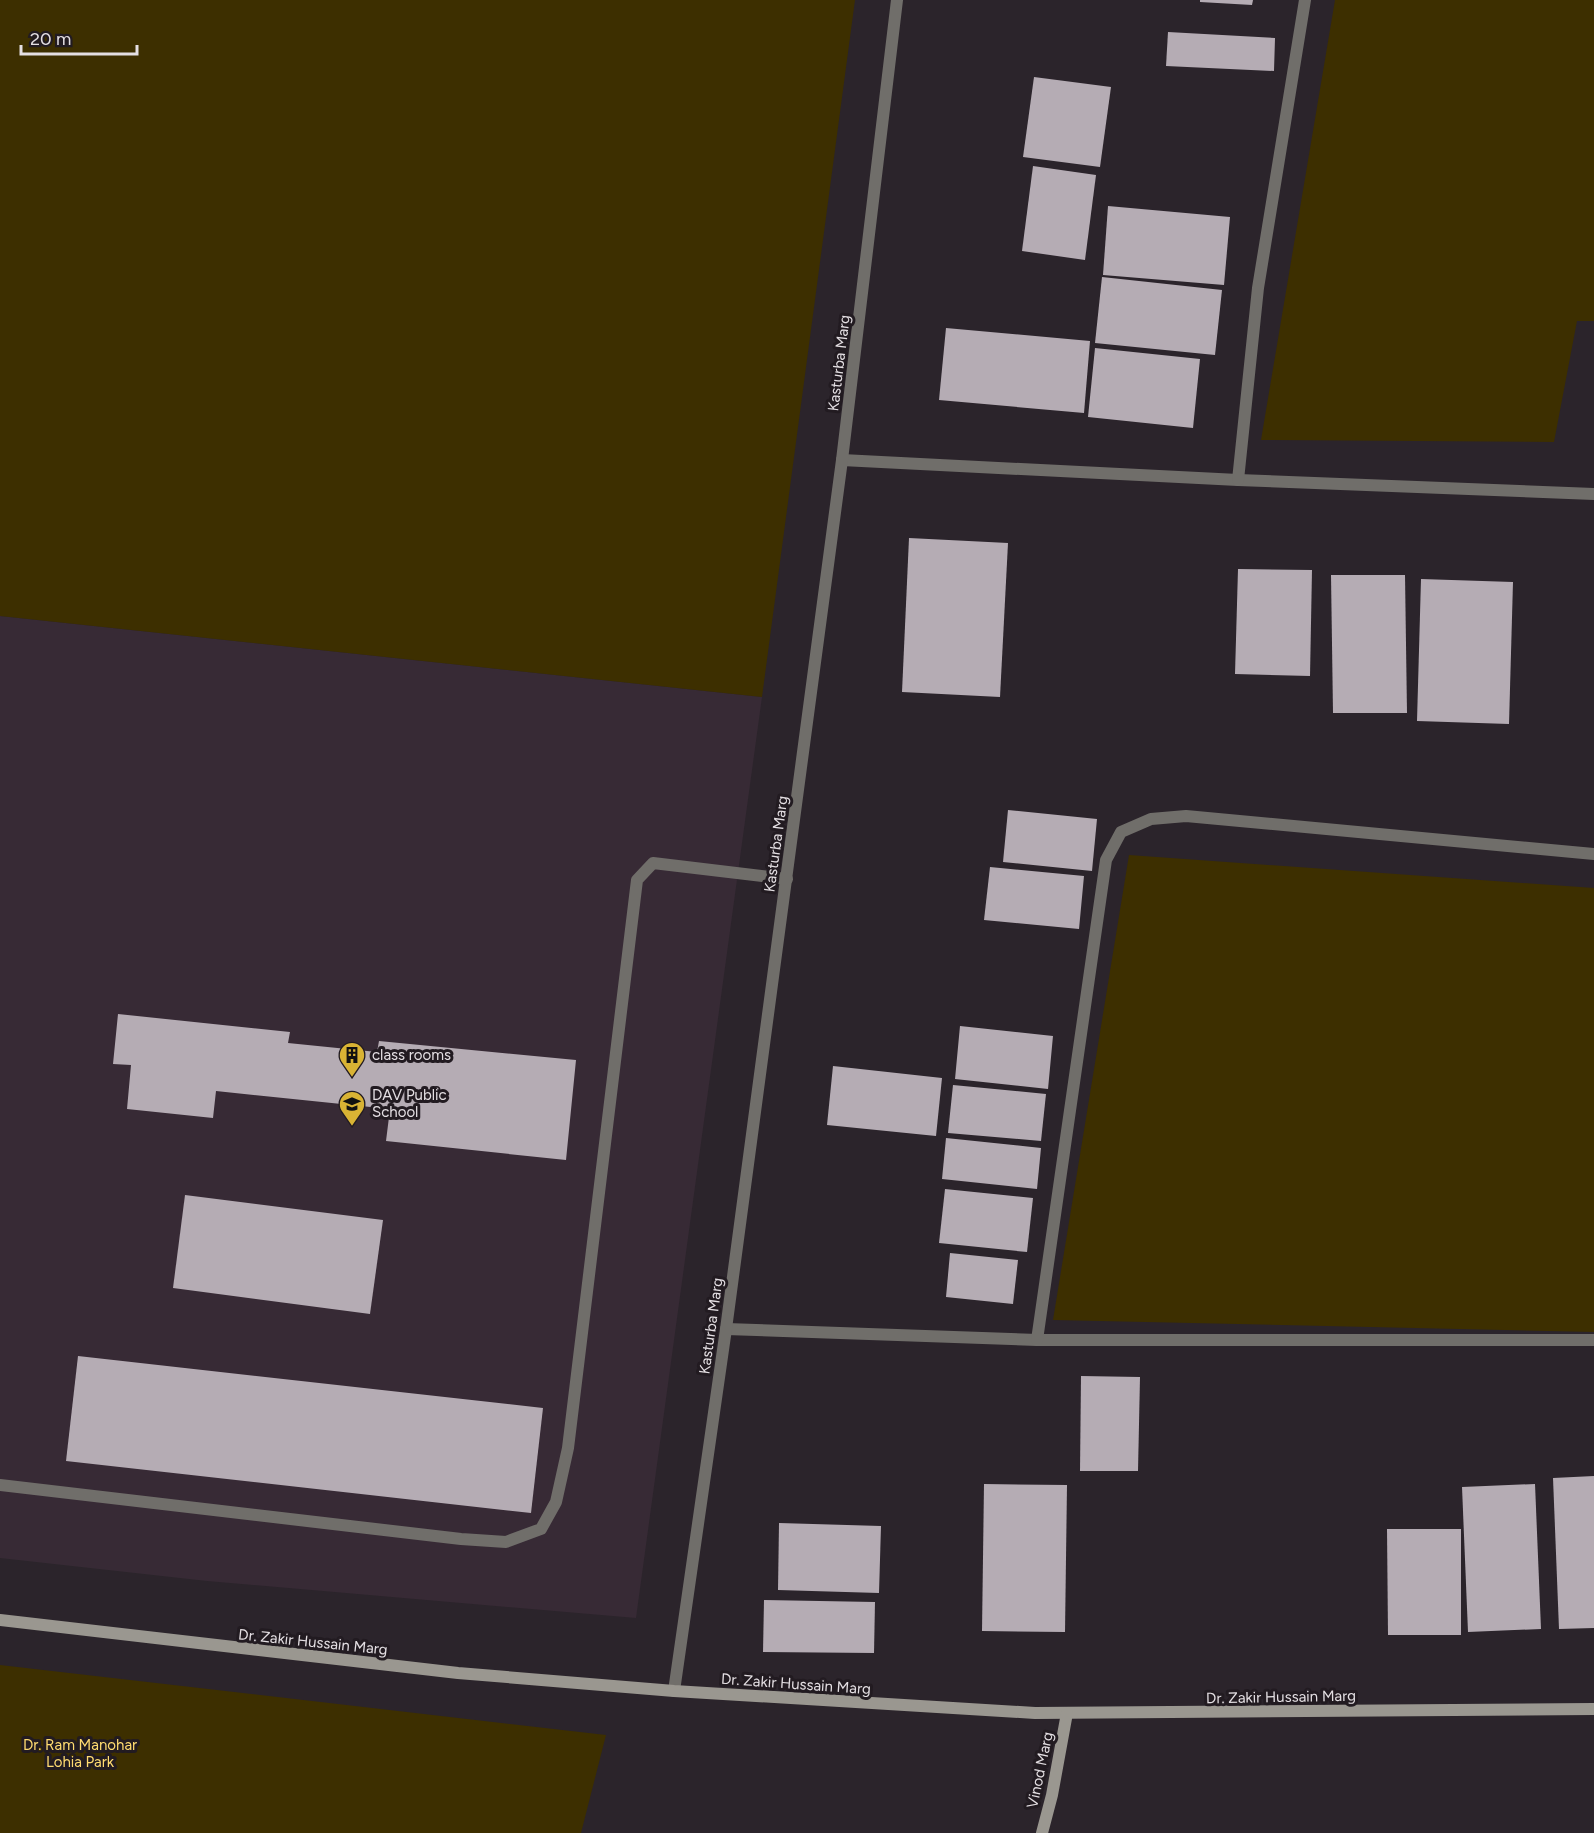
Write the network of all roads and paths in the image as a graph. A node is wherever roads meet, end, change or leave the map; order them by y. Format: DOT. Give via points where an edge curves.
graph roads {
  1 [pos="897,0"];
  2 [pos="1305,0"];
  3 [pos="842,460"];
  4 [pos="1238,480"];
  5 [pos="1594,494"];
  6 [pos="1594,854"];
  7 [pos="787,879"];
  8 [pos="726,1329"];
  9 [pos="1037,1340"];
  10 [pos="1594,1340"];
  11 [pos="0,1485"];
  12 [pos="0,1620"];
  13 [pos="675,1691"];
  14 [pos="1594,1709"];
  15 [pos="1067,1713"];
  16 [pos="1042,1833"];
  1 -- 3 [label="street, Kasturba Marg"];
  2 -- 4 [label="street" via="1258,288"];
  3 -- 4 [label="street"];
  3 -- 7 [label="street, Kasturba Marg"];
  4 -- 5 [label="street"];
  6 -- 9 [label="street" via="1186,816 1151,819 1121,831 1106,860"];
  7 -- 8 [label="street, Kasturba Marg"];
  7 -- 11 [label="street" via="653,863 637,880 568,1448 556,1502 541,1529 506,1542 461,1539"];
  8 -- 9 [label="street"];
  8 -- 13 [label="street, Kasturba Marg"];
  9 -- 10 [label="street"];
  12 -- 13 [label="street, Dr. Zakir Hussain Marg" via="458,1673"];
  13 -- 15 [label="street, Dr. Zakir Hussain Marg"];
  14 -- 15 [label="street, Dr. Zakir Hussain Marg"];
  15 -- 16 [label="street, Vinod Marg"];
}
